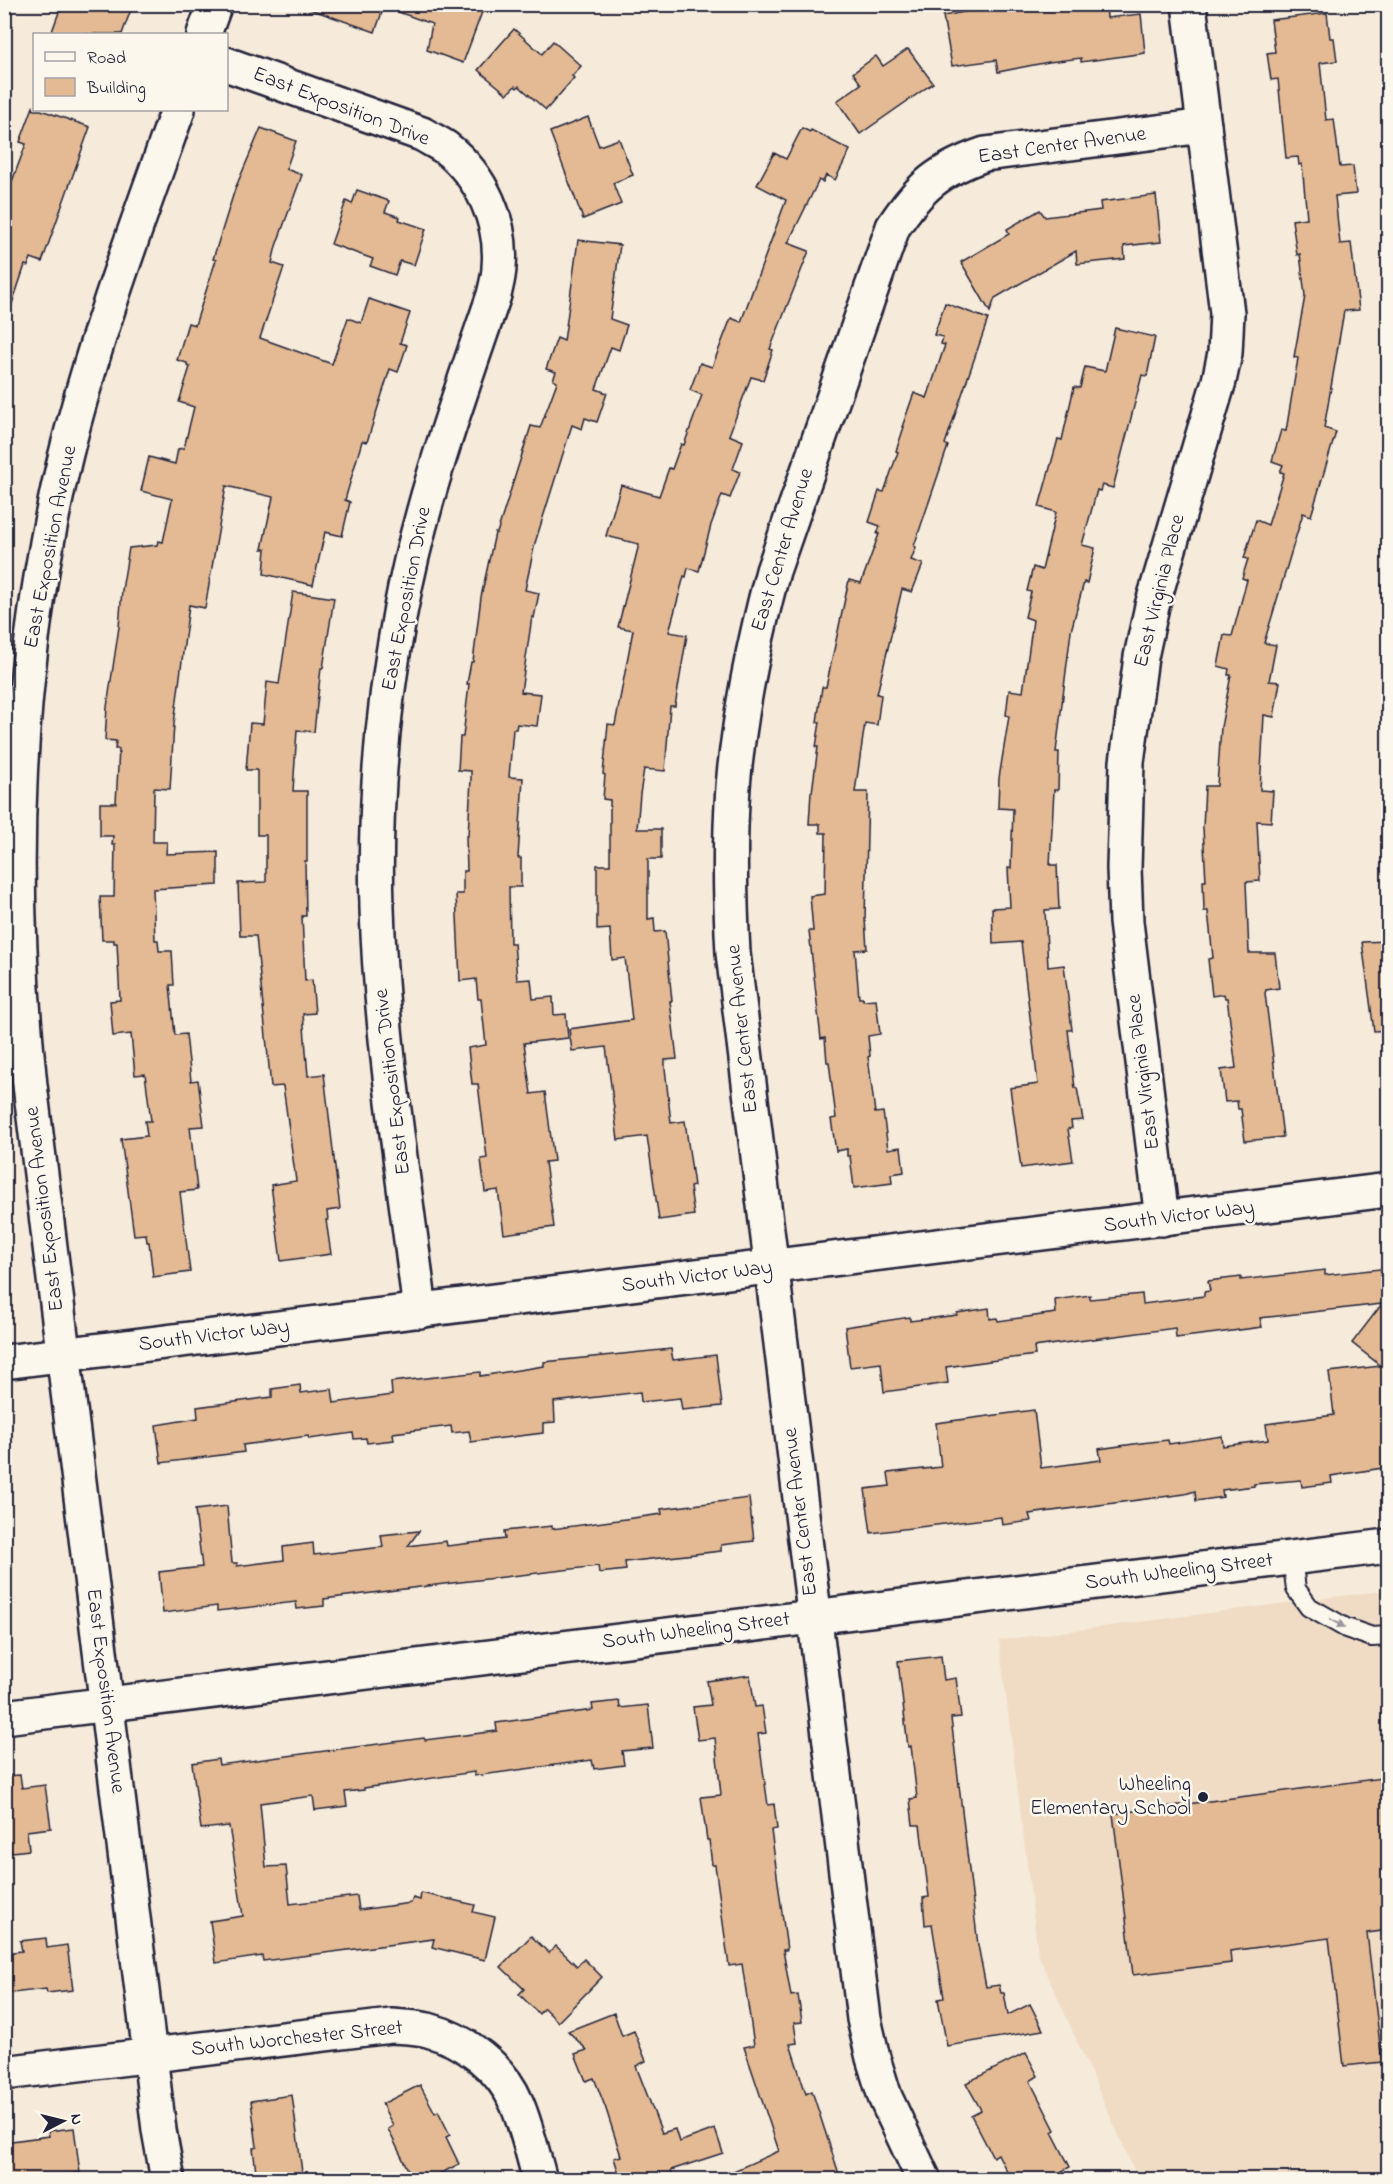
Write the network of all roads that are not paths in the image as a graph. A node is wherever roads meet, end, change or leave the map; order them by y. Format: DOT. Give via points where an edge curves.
graph roads {
  1 [pos="215,4"];
  2 [pos="1189,4"];
  3 [pos="204,33"];
  4 [pos="228,65"];
  5 [pos="178,111"];
  6 [pos="1204,126"];
  7 [pos="1389,1190"];
  8 [pos="1162,1219"];
  9 [pos="771,1268"];
  10 [pos="420,1311"];
  11 [pos="63,1354"];
  12 [pos="4,1362"];
  13 [pos="1389,1546"];
  14 [pos="1294,1573"];
  15 [pos="814,1617"];
  16 [pos="1389,1636"];
  17 [pos="106,1704"];
  18 [pos="4,1717"];
  19 [pos="150,2055"];
  20 [pos="4,2073"];
  21 [pos="168,2180"];
  22 [pos="540,2180"];
  23 [pos="924,2180"];
  1 -- 3 [label="street"];
  2 -- 6 [label="street, East Virginia Place"];
  4 -- 10 [label="street, East Exposition Drive" via="422,134 447,148 477,182 498,231 500,267 494,295 434,470 400,614 381,760 377,834 381,981"];
  5 -- 11 [label="street, East Exposition Avenue" via="89,369 65,458 44,560 22,732 17,824 22,1010"];
  6 -- 8 [label="street, East Virginia Place" via="1227,313 1226,352 1141,657 1124,816 1126,922"];
  6 -- 9 [label="street, East Center Avenue" via="985,154 928,182 893,227 773,571 739,732 730,842 733,953"];
  7 -- 8 [label="street, South Victor Way"];
  8 -- 9 [label="street, South Victor Way"];
  9 -- 10 [label="street, South Victor Way"];
  9 -- 15 [label="street, East Center Avenue"];
  10 -- 11 [label="street, South Victor Way"];
  11 -- 12 [label="street, South Victor Way"];
  11 -- 17 [label="street, East Exposition Avenue"];
  13 -- 14 [label="street, South Wheeling Street"];
  14 -- 15 [label="street, South Wheeling Street"];
  14 -- 16 [label="lane, one-way" via="1309,1607 1346,1628 1372,1637"];
  15 -- 17 [label="street, South Wheeling Street"];
  15 -- 23 [label="street, East Center Avenue" via="864,2019 885,2097"];
  17 -- 18 [label="street, South Wheeling Street"];
  17 -- 19 [label="street, East Exposition Avenue"];
  19 -- 20 [label="street, South Worchester Street"];
  19 -- 21 [label="street, East Exposition Avenue"];
  19 -- 22 [label="street, South Worchester Street" via="391,2025 427,2029 470,2049 498,2074 517,2104"];
}
